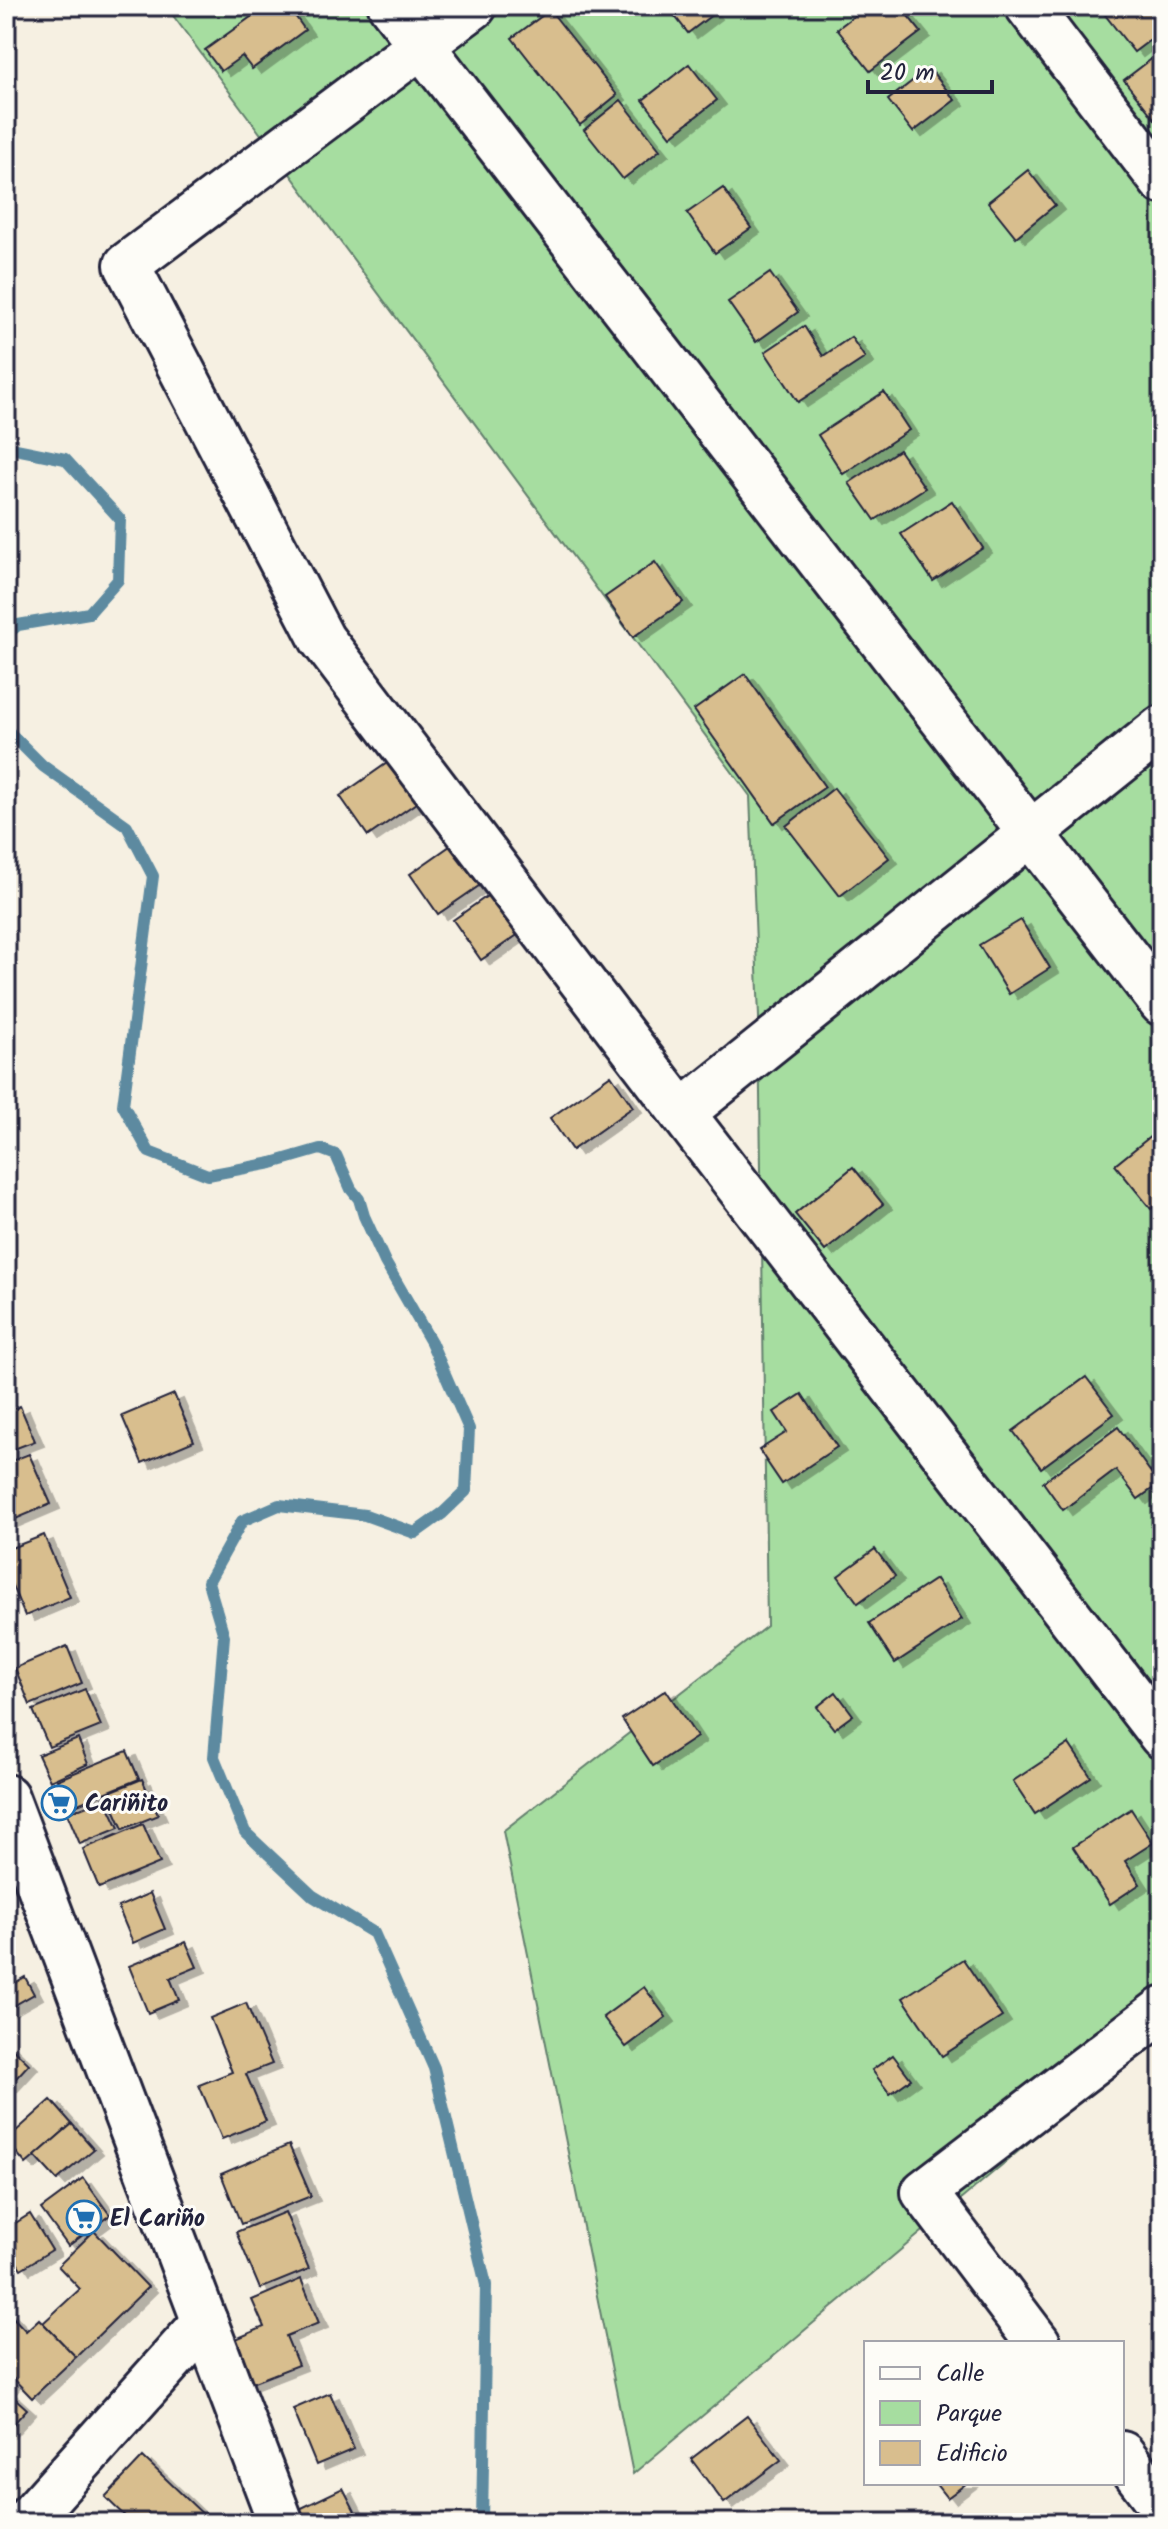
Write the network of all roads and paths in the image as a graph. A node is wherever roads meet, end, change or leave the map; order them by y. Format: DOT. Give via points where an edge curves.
graph roads {
  1 [pos="391,6"];
  2 [pos="474,6"];
  3 [pos="1028,6"];
  4 [pos="421,46"];
  5 [pos="1162,181"];
  6 [pos="1162,728"];
  7 [pos="1029,834"];
  8 [pos="1162,1003"];
  9 [pos="682,1113"];
  10 [pos="1162,1736"];
  11 [pos="6,1797"];
  12 [pos="1162,2010"];
  13 [pos="205,2322"];
  14 [pos="1036,2341"];
  15 [pos="1124,2457"];
  16 [pos="1162,2507"];
  17 [pos="25,2523"];
  18 [pos="281,2523"];
  1 -- 4 [label="street"];
  2 -- 4 [label="street"];
  3 -- 5 [label="street"];
  4 -- 7 [label="street"];
  4 -- 9 [label="street" via="127,265 322,639"];
  6 -- 7 [label="street"];
  7 -- 8 [label="street"];
  7 -- 9 [label="street"];
  9 -- 10 [label="street"];
  11 -- 13 [label="street"];
  12 -- 14 [label="street" via="924,2192"];
  13 -- 17 [label="street"];
  13 -- 18 [label="street"];
  15 -- 16 [label="street"];
}
